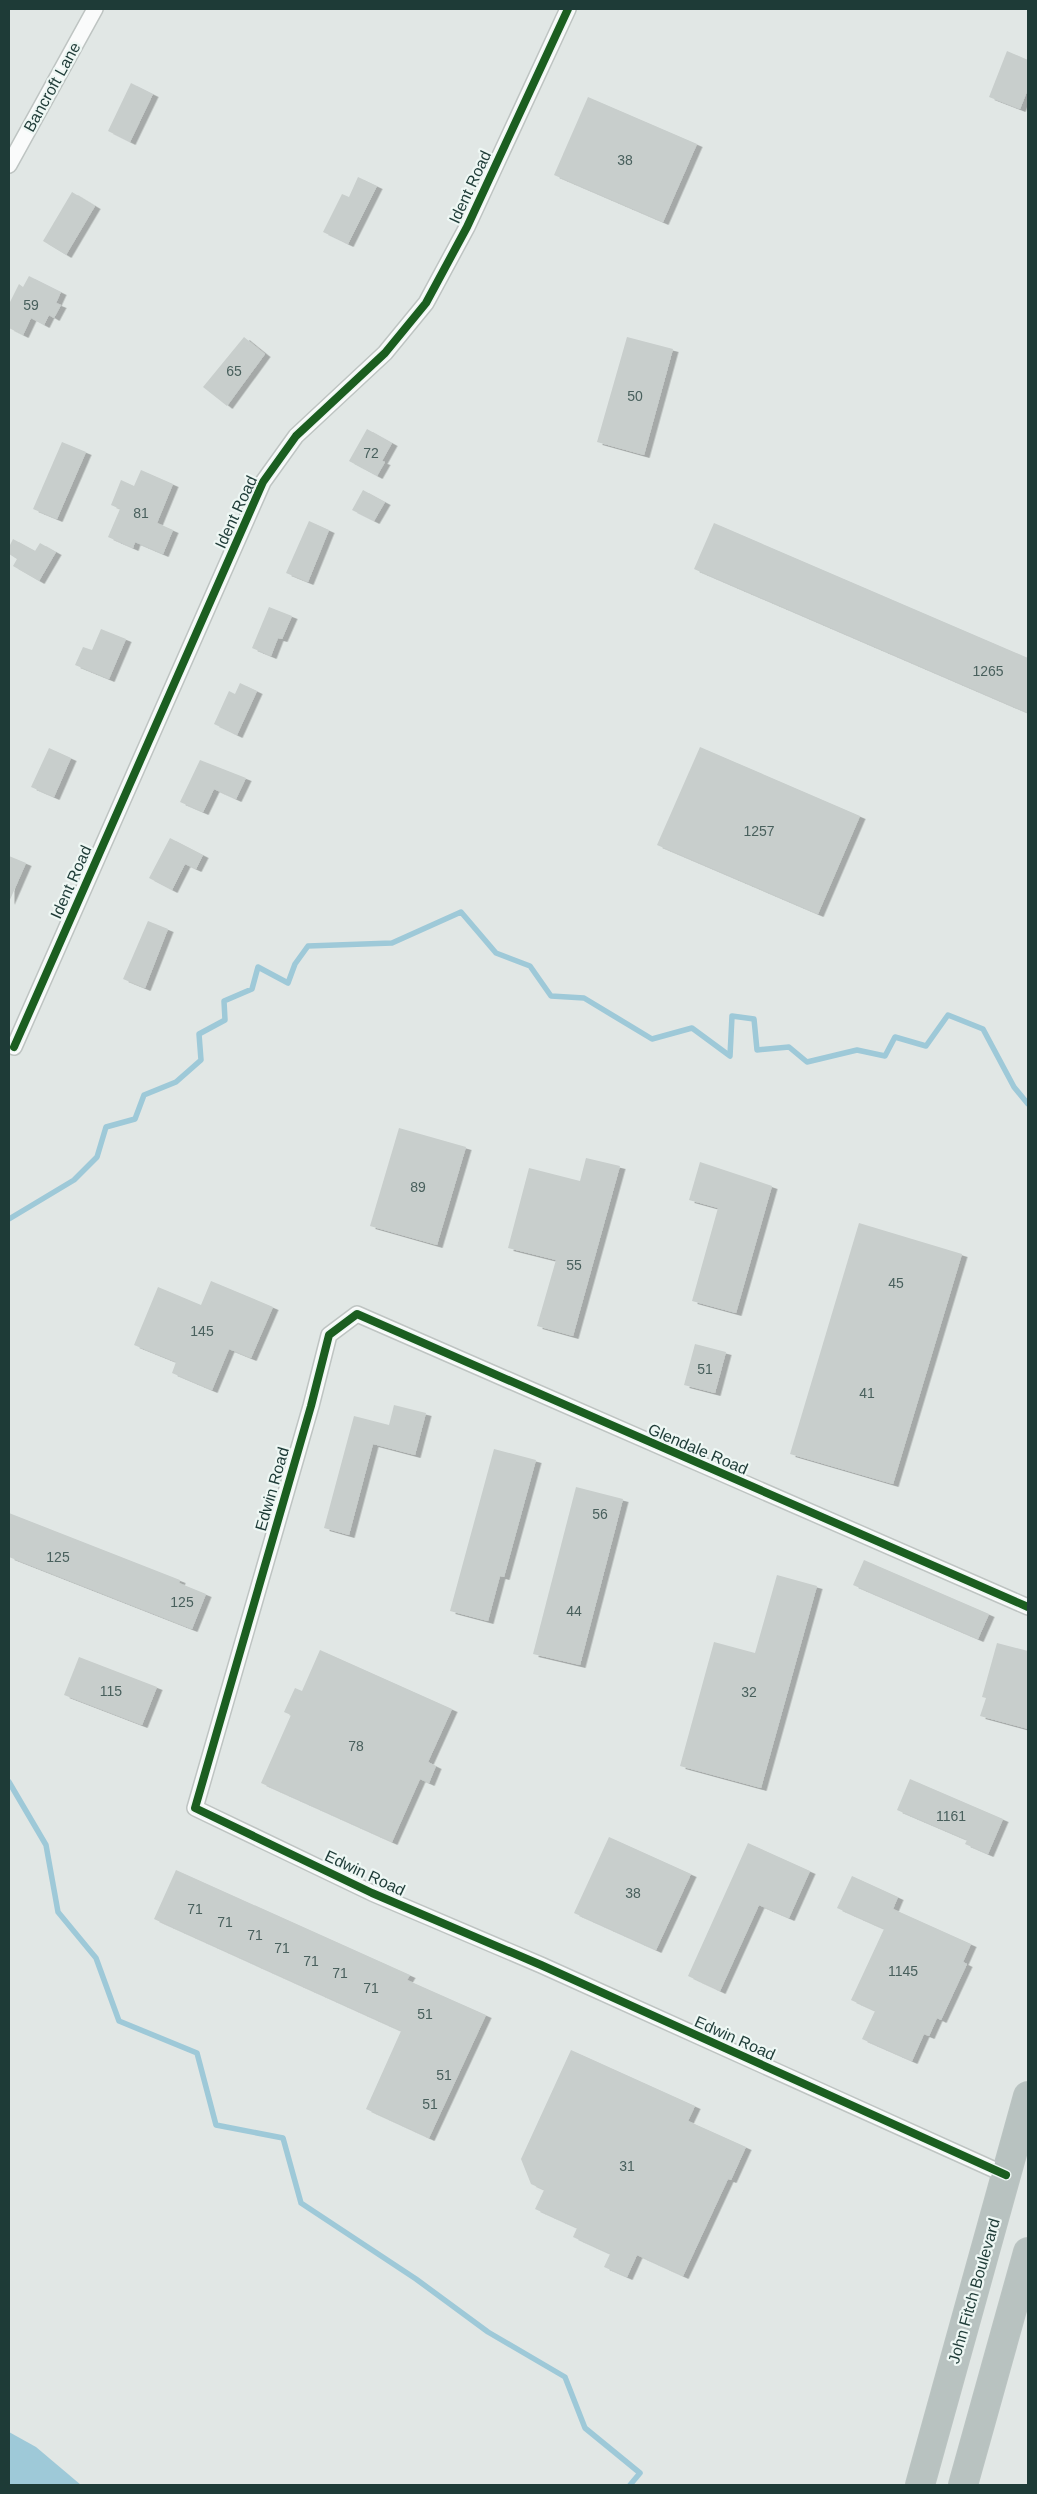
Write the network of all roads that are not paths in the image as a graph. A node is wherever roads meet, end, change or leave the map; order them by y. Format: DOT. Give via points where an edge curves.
graph roads {
  1 [pos="95,9"];
  2 [pos="568,9"];
  3 [pos="9,165"];
  4 [pos="14,1047"];
  5 [pos="357,1314"];
  6 [pos="1028,1607"];
  7 [pos="1028,2096"];
  8 [pos="1006,2176"];
  9 [pos="1028,2252"];
  10 [pos="920,2485"];
  11 [pos="963,2485"];
  1 -- 3 [label="street, Bancroft Lane"];
  2 -- 4 [label="street, Ident Road" via="467,227 426,303 385,353 296,436 263,482"];
  5 -- 6 [label="street, Glendale Road"];
  5 -- 8 [label="street, Edwin Road" via="329,1335 195,1808 372,1893 549,1968"];
  7 -- 8 [label="highway, John Fitch Boulevard"];
  8 -- 10 [label="highway, John Fitch Boulevard"];
  9 -- 11 [label="highway"];
}
